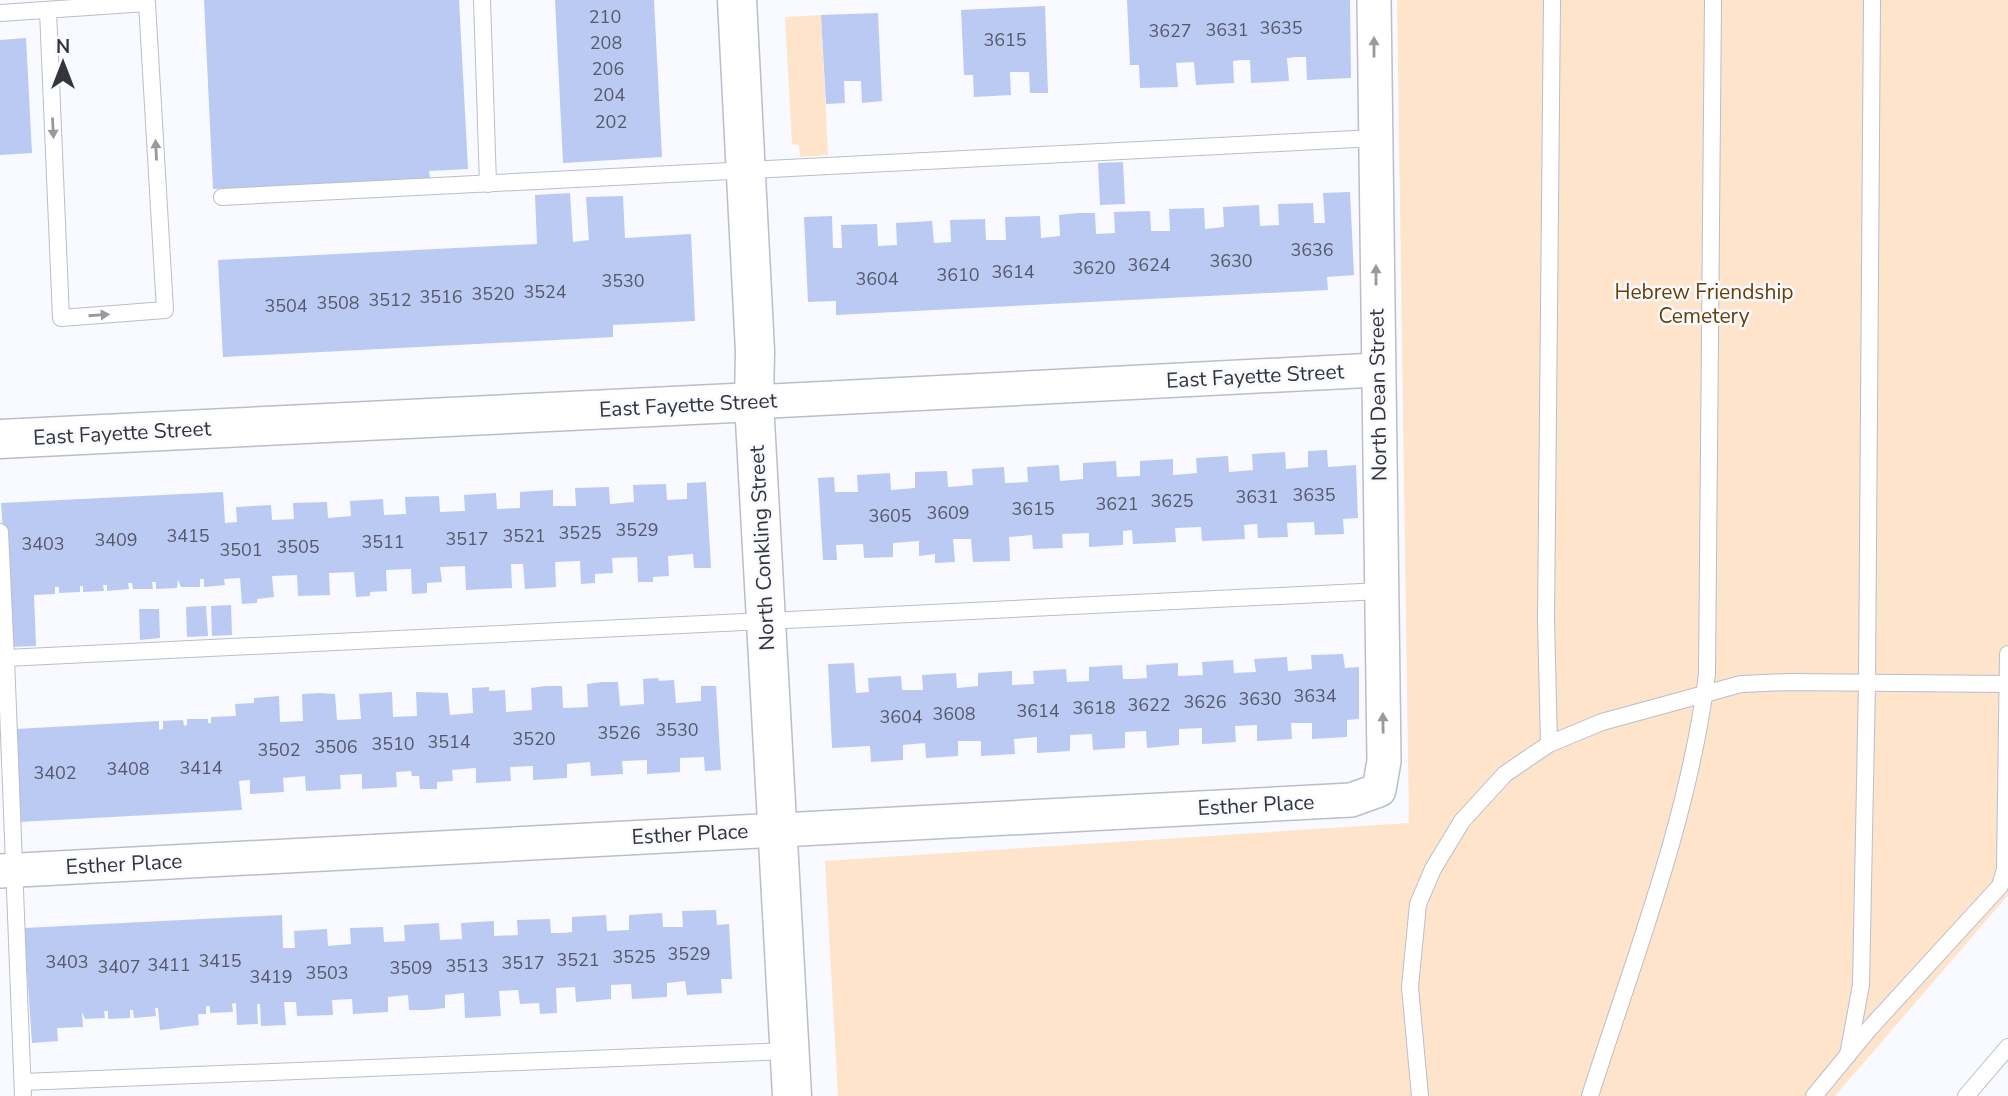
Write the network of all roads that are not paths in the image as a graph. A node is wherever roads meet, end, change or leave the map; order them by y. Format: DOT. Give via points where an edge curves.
graph roads {
  1 [pos="482,0"];
  2 [pos="737,0"];
  3 [pos="1374,0"];
  4 [pos="1552,0"];
  5 [pos="1713,0"];
  6 [pos="1872,0"];
  7 [pos="48,10"];
  8 [pos="0,13"];
  9 [pos="1375,138"];
  10 [pos="745,169"];
  11 [pos="488,184"];
  12 [pos="222,197"];
  13 [pos="1376,370"];
  14 [pos="754,402"];
  15 [pos="0,439"];
  16 [pos="0,532"];
  17 [pos="1381,591"];
  18 [pos="767,623"];
  19 [pos="2008,654"];
  20 [pos="6,658"];
  21 [pos="1867,682"];
  22 [pos="2007,684"];
  23 [pos="1705,695"];
  24 [pos="1549,744"];
  25 [pos="1378,790"];
  26 [pos="776,829"];
  27 [pos="6,870"];
  28 [pos="2008,1047"];
  29 [pos="789,1051"];
  30 [pos="1848,1055"];
  31 [pos="23,1089"];
  32 [pos="792,1096"];
  33 [pos="1420,1096"];
  34 [pos="1590,1096"];
  35 [pos="1814,1096"];
  36 [pos="1966,1096"];
  1 -- 11 [label="lane"];
  2 -- 10 [label="street, North Conkling Street"];
  9 -- 3 [label="street, North Dean Street, one-way"];
  4 -- 24 [label="lane"];
  5 -- 23 [label="lane"];
  6 -- 21 [label="lane"];
  7 -- 7 [label="lane, one-way" via="61,318 165,310 147,3"];
  7 -- 8 [label="lane"];
  9 -- 10 [label="lane"];
  13 -- 9 [label="street, North Dean Street, one-way"];
  10 -- 11 [label="lane"];
  10 -- 14 [label="street, North Conkling Street"];
  11 -- 12 [label="lane"];
  13 -- 14 [label="street, East Fayette Street"];
  13 -- 17 [label="street, North Dean Street"];
  14 -- 15 [label="street, East Fayette Street"];
  14 -- 18 [label="street, North Conkling Street"];
  16 -- 20 [label="lane"];
  17 -- 18 [label="lane"];
  25 -- 17 [label="street, North Dean Street, one-way" via="1384,761"];
  18 -- 20 [label="lane"];
  18 -- 26 [label="street, North Conkling Street"];
  19 -- 22 [label="lane"];
  20 -- 27 [label="lane"];
  21 -- 22 [label="lane"];
  21 -- 23 [label="lane" via="1741,684"];
  21 -- 30 [label="lane" via="1861,985"];
  22 -- 30 [label="lane" via="2005,869 2000,886"];
  23 -- 24 [label="lane" via="1602,722"];
  23 -- 34 [label="lane" via="1675,830"];
  24 -- 33 [label="lane" via="1505,774 1462,821 1418,905 1410,987"];
  25 -- 26 [label="street, Esther Place" via="1351,800"];
  26 -- 27 [label="street, Esther Place"];
  26 -- 29 [label="street, North Conkling Street"];
  27 -- 31 [label="lane"];
  28 -- 36 [label="lane"];
  29 -- 31 [label="lane"];
  29 -- 32 [label="street, North Conkling Street"];
  30 -- 35 [label="lane"];
}
